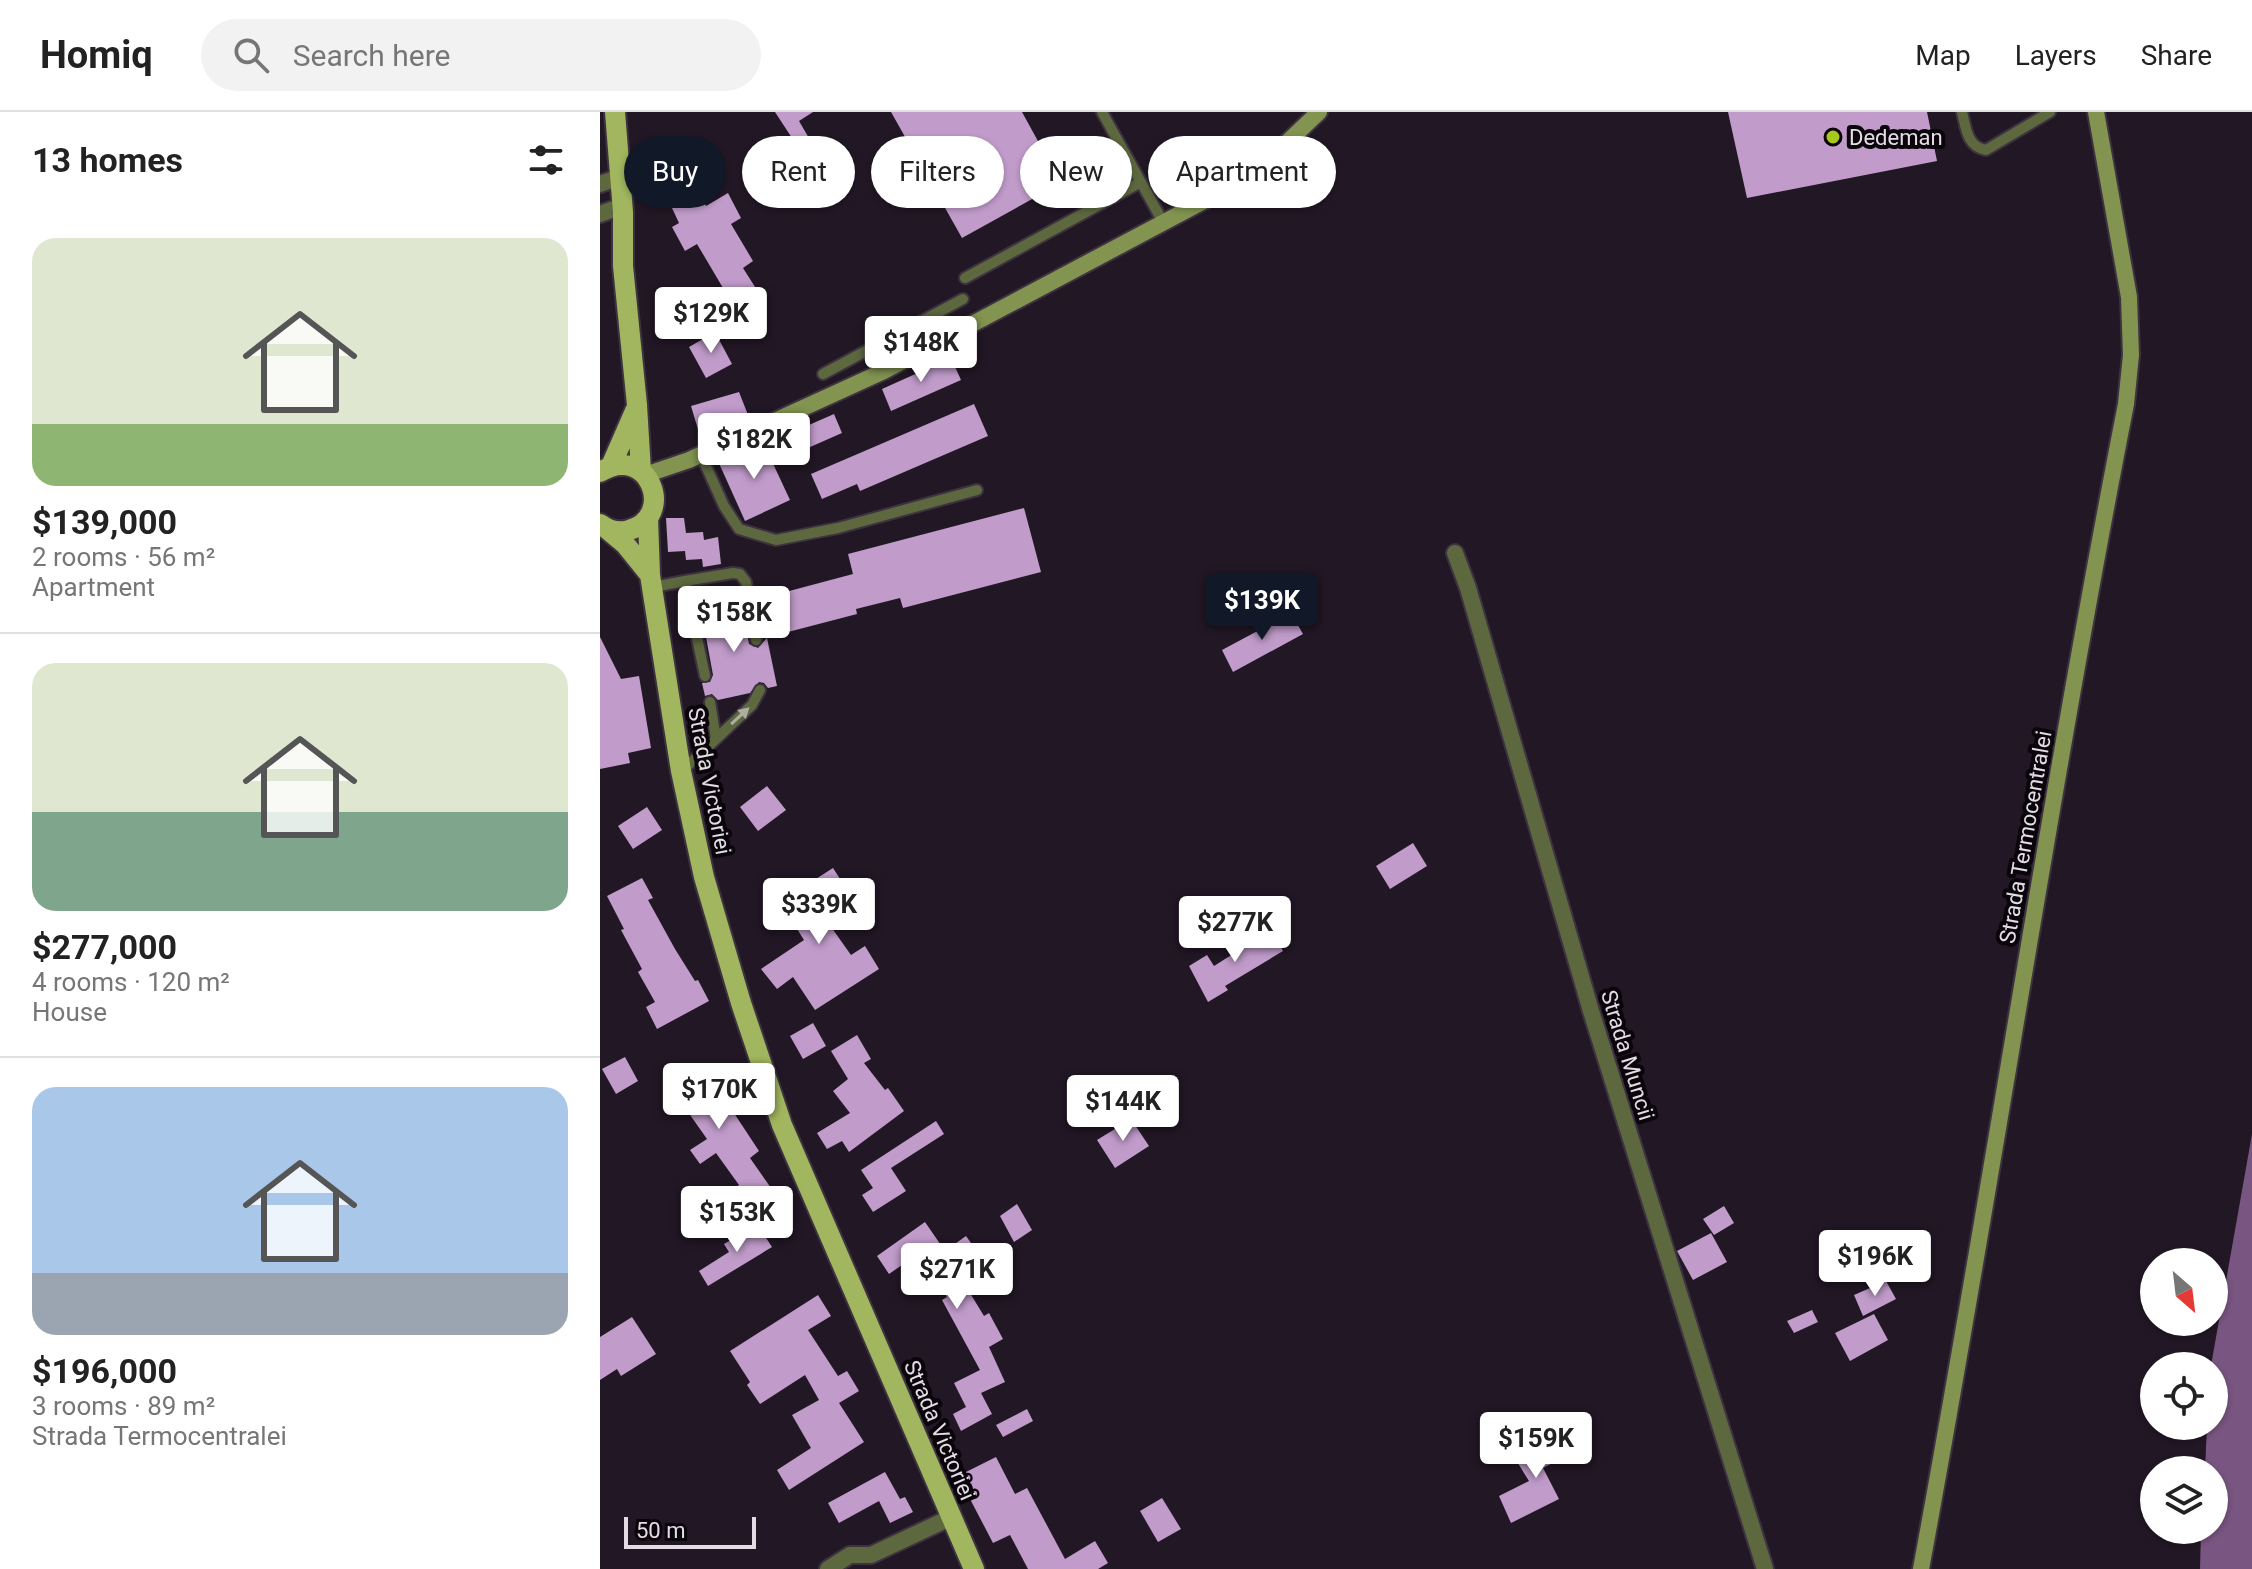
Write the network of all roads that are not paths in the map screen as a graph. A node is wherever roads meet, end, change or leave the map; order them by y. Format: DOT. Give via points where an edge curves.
graph roads {
  1 [pos="615,112"];
  2 [pos="1102,112"];
  3 [pos="1319,112"];
  4 [pos="1962,112"];
  5 [pos="2050,112"];
  6 [pos="2096,112"];
  7 [pos="620,177"];
  8 [pos="1141,182"];
  9 [pos="600,184"];
  10 [pos="622,206"];
  11 [pos="600,214"];
  12 [pos="1163,222"];
  13 [pos="965,278"];
  14 [pos="963,299"];
  15 [pos="823,374"];
  16 [pos="637,405"];
  17 [pos="695,457"];
  18 [pos="605,469"];
  19 [pos="647,479"];
  20 [pos="977,490"];
  21 [pos="648,518"];
  22 [pos="603,526"];
  23 [pos="1455,553"];
  24 [pos="652,581"];
  25 [pos="685,581"];
  26 [pos="756,640"];
  27 [pos="705,676"];
  28 [pos="760,690"];
  29 [pos="710,702"];
  30 [pos="716,739"];
  31 [pos="681,771"];
  32 [pos="952,1517"];
  33 [pos="828,1569"];
  34 [pos="974,1569"];
  35 [pos="1765,1569"];
  36 [pos="1921,1569"];
  1 -- 7 [label="main road, Strada Victoriei"];
  2 -- 8 [label="lane"];
  3 -- 12 [label="street" via="1237,182"];
  4 -- 5 [label="lane" via="1971,143 1986,150"];
  6 -- 36 [label="street, Strada Termocentralei" via="2129,297 2126,404 2053,794 1969,1314"];
  7 -- 9 [label="street"];
  7 -- 10 [label="main road, Strada Victoriei"];
  8 -- 12 [label="lane"];
  8 -- 13 [label="lane"];
  10 -- 11 [label="street"];
  10 -- 16 [label="main road, Strada Victoriei"];
  12 -- 17 [label="street" via="884,371"];
  14 -- 15 [label="lane"];
  16 -- 18 [label="main road"];
  16 -- 19 [label="main road, Strada Victoriei"];
  17 -- 19 [label="street"];
  17 -- 20 [label="lane" via="739,529 776,540"];
  18 -- 19 [label="main road" via="621,464"];
  19 -- 21 [label="main road, Strada Victoriei" via="654,501"];
  21 -- 22 [label="main road" via="628,531"];
  21 -- 24 [label="main road, Strada Victoriei"];
  22 -- 24 [label="main road" via="625,544"];
  23 -- 35 [label="street, Strada Muncii"];
  24 -- 25 [label="lane"];
  24 -- 31 [label="main road, Strada Victoriei"];
  25 -- 26 [label="lane" via="740,574"];
  25 -- 27 [label="lane"];
  30 -- 28 [label="lane, one-way" via="752,705"];
  29 -- 30 [label="lane"];
  30 -- 31 [label="lane"];
  31 -- 32 [label="main road, Strada Victoriei" via="704,877 774,1106"];
  32 -- 33 [label="street" via="871,1555 850,1555"];
  32 -- 34 [label="main road, Strada Victoriei"];
}
